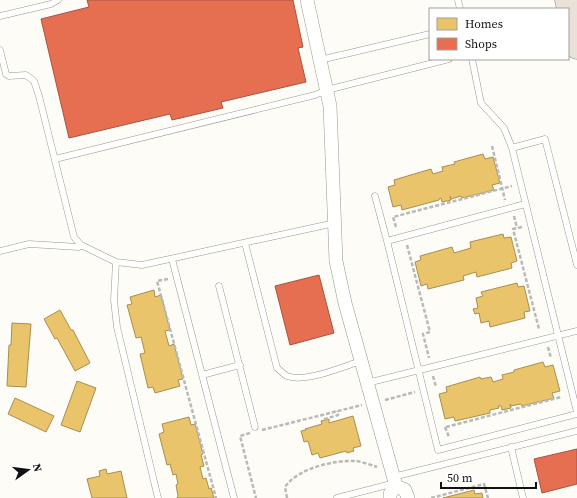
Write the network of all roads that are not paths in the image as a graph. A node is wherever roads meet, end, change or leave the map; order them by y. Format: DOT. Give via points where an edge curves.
graph roads {
  1 [pos="58,0"];
  2 [pos="307,0"];
  3 [pos="569,13"];
  4 [pos="0,16"];
  5 [pos="429,34"];
  6 [pos="577,48"];
  7 [pos="0,50"];
  8 [pos="320,60"];
  9 [pos="445,60"];
  10 [pos="472,60"];
  11 [pos="326,90"];
  12 [pos="512,148"];
  13 [pos="55,159"];
  14 [pos="375,196"];
  15 [pos="525,204"];
  16 [pos="335,223"];
  17 [pos="387,240"];
  18 [pos="245,243"];
  19 [pos="81,246"];
  20 [pos="0,251"];
  21 [pos="172,259"];
  22 [pos="116,262"];
  23 [pos="577,265"];
  24 [pos="219,286"];
  25 [pos="577,331"];
  26 [pos="559,335"];
  27 [pos="361,361"];
  28 [pos="240,365"];
  29 [pos="419,370"];
  30 [pos="202,375"];
  31 [pos="367,383"];
  32 [pos="577,413"];
  33 [pos="256,427"];
  34 [pos="577,431"];
  35 [pos="511,447"];
  36 [pos="393,486"];
  37 [pos="158,498"];
  38 [pos="234,498"];
  39 [pos="337,498"];
  40 [pos="408,498"];
  41 [pos="523,498"];
  1 -- 4 [label="lane"];
  2 -- 8 [label="street"];
  3 -- 6 [label="highway"];
  5 -- 8 [label="lane"];
  7 -- 13 [label="lane" via="6,74 26,74 34,81"];
  8 -- 11 [label="street"];
  9 -- 11 [label="lane"];
  10 -- 12 [label="lane" via="481,104 504,128"];
  11 -- 13 [label="lane" via="315,95"];
  11 -- 16 [label="street" via="330,106"];
  12 -- 15 [label="lane"];
  12 -- 23 [label="lane" via="545,139"];
  13 -- 19 [label="lane" via="74,237"];
  14 -- 17 [label="lane"];
  15 -- 17 [label="lane"];
  15 -- 26 [label="lane"];
  16 -- 18 [label="lane"];
  16 -- 27 [label="street" via="336,261"];
  17 -- 29 [label="lane"];
  18 -- 21 [label="lane"];
  18 -- 27 [label="lane" via="277,368 286,375 297,378"];
  19 -- 20 [label="lane" via="29,244"];
  19 -- 22 [label="lane"];
  21 -- 22 [label="lane" via="142,265"];
  21 -- 30 [label="lane"];
  22 -- 37 [label="lane" via="114,300 117,327"];
  24 -- 28 [label="lane"];
  25 -- 26 [label="lane"];
  26 -- 29 [label="lane"];
  26 -- 32 [label="lane"];
  27 -- 31 [label="street"];
  28 -- 30 [label="lane"];
  28 -- 33 [label="lane"];
  29 -- 31 [label="lane"];
  29 -- 32 [label="lane" via="438,450"];
  30 -- 38 [label="lane"];
  31 -- 36 [label="street"];
  34 -- 35 [label="lane"];
  35 -- 36 [label="lane"];
  35 -- 41 [label="lane"];
  36 -- 39 [label="lane"];
  36 -- 40 [label="street" via="405,490"];
}
